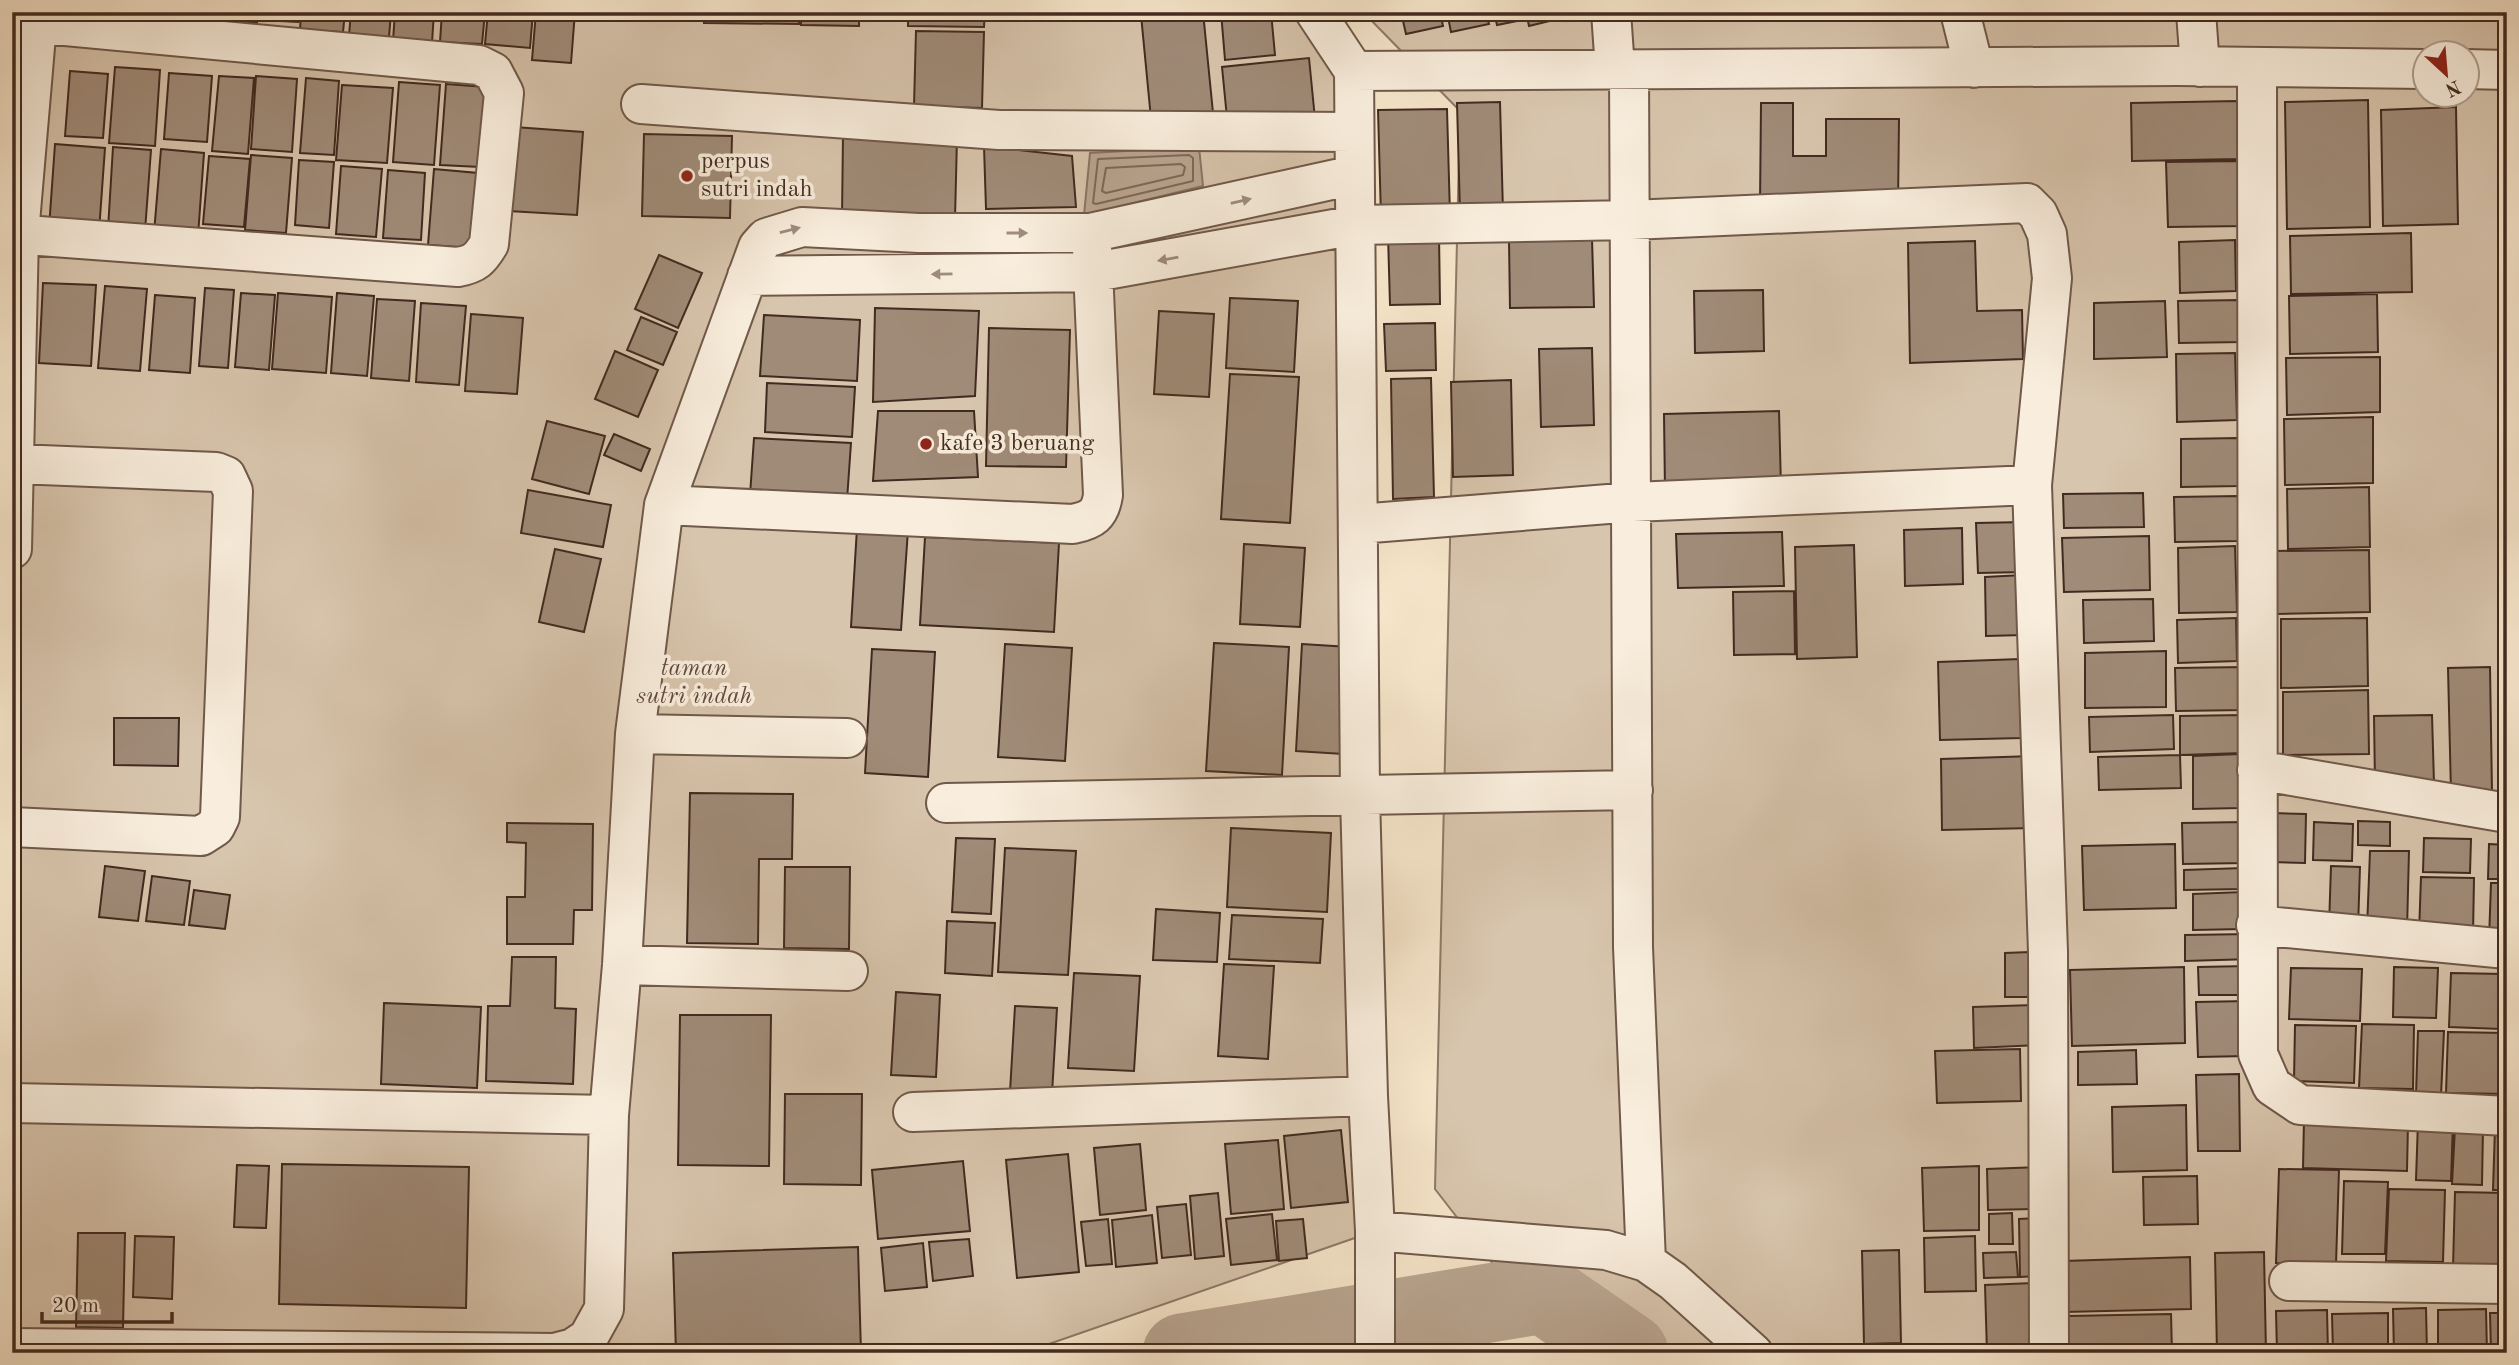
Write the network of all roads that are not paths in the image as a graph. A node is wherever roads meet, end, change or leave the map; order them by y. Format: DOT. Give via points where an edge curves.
graph roads {
  1 [pos="1315,12"];
  2 [pos="1611,12"];
  3 [pos="1960,12"];
  4 [pos="2196,12"];
  5 [pos="29,19"];
  6 [pos="2200,67"];
  7 [pos="2257,67"];
  8 [pos="1974,68"];
  9 [pos="1622,69"];
  10 [pos="2410,69"];
  11 [pos="2480,69"];
  12 [pos="2507,70"];
  13 [pos="1354,71"];
  14 [pos="641,104"];
  15 [pos="1354,132"];
  16 [pos="1354,175"];
  17 [pos="1631,220"];
  18 [pos="1356,225"];
  19 [pos="1090,233"];
  20 [pos="16,234"];
  21 [pos="1095,272"];
  22 [pos="747,276"];
  23 [pos="16,464"];
  24 [pos="2032,485"];
  25 [pos="1633,502"];
  26 [pos="664,505"];
  27 [pos="1359,524"];
  28 [pos="12,548"];
  29 [pos="635,734"];
  30 [pos="847,738"];
  31 [pos="2257,770"];
  32 [pos="1633,790"];
  33 [pos="1360,795"];
  34 [pos="946,803"];
  35 [pos="2507,813"];
  36 [pos="12,827"];
  37 [pos="2256,925"];
  38 [pos="2507,948"];
  39 [pos="622,965"];
  40 [pos="848,971"];
  41 [pos="1368,1096"];
  42 [pos="12,1104"];
  43 [pos="913,1112"];
  44 [pos="609,1115"];
  45 [pos="2507,1116"];
  46 [pos="1376,1231"];
  47 [pos="1646,1262"];
  48 [pos="2289,1281"];
  49 [pos="2507,1284"];
  50 [pos="12,1348"];
  51 [pos="1375,1353"];
  52 [pos="1753,1353"];
  53 [pos="2049,1353"];
  1 -- 13 [label="street"];
  2 -- 9 [label="street"];
  3 -- 8 [label="street"];
  4 -- 6 [label="street"];
  5 -- 20 [label="street"];
  5 -- 20 [label="street" via="479,65 493,72 505,93 489,244 471,264 457,267"];
  6 -- 7 [label="street"];
  6 -- 8 [label="street"];
  7 -- 10 [label="street"];
  7 -- 31 [label="street"];
  8 -- 9 [label="street"];
  9 -- 13 [label="street"];
  9 -- 17 [label="street"];
  11 -- 12 [label="street"];
  13 -- 15 [label="street"];
  14 -- 15 [label="street" via="999,130"];
  15 -- 16 [label="street"];
  16 -- 18 [label="street"];
  19 -- 16 [label="street, one-way"];
  17 -- 18 [label="street"];
  17 -- 24 [label="street" via="2027,203 2047,234 2052,278"];
  17 -- 25 [label="street"];
  18 -- 21 [label="street, one-way"];
  18 -- 27 [label="street"];
  19 -- 21 [label="street"];
  22 -- 19 [label="street, one-way" via="766,238 802,227 919,233"];
  20 -- 23 [label="street"];
  21 -- 22 [label="street, one-way"];
  21 -- 26 [label="street" via="1103,495 1101,509 1090,520 1073,524"];
  22 -- 26 [label="street"];
  23 -- 28 [label="street"];
  23 -- 36 [label="street" via="216,472 226,476 233,491 220,817 215,827 201,836"];
  24 -- 25 [label="street"];
  24 -- 53 [label="street" via="2048,952"];
  25 -- 27 [label="street"];
  25 -- 32 [label="street"];
  26 -- 29 [label="street"];
  27 -- 33 [label="street"];
  29 -- 30 [label="street"];
  29 -- 39 [label="street"];
  31 -- 35 [label="street"];
  31 -- 37 [label="street"];
  32 -- 33 [label="street"];
  32 -- 47 [label="street" via="1633,947"];
  33 -- 34 [label="street"];
  33 -- 41 [label="street"];
  37 -- 38 [label="street"];
  37 -- 45 [label="street" via="2258,1054 2279,1093 2300,1105"];
  39 -- 40 [label="street"];
  39 -- 44 [label="street"];
  41 -- 43 [label="street"];
  41 -- 46 [label="street"];
  42 -- 44 [label="street"];
  44 -- 50 [label="street" via="604,1309 588,1338 573,1348 554,1353"];
  46 -- 47 [label="street" via="1606,1250"];
  46 -- 51 [label="street"];
  47 -- 52 [label="street"];
  48 -- 49 [label="street"];
}
